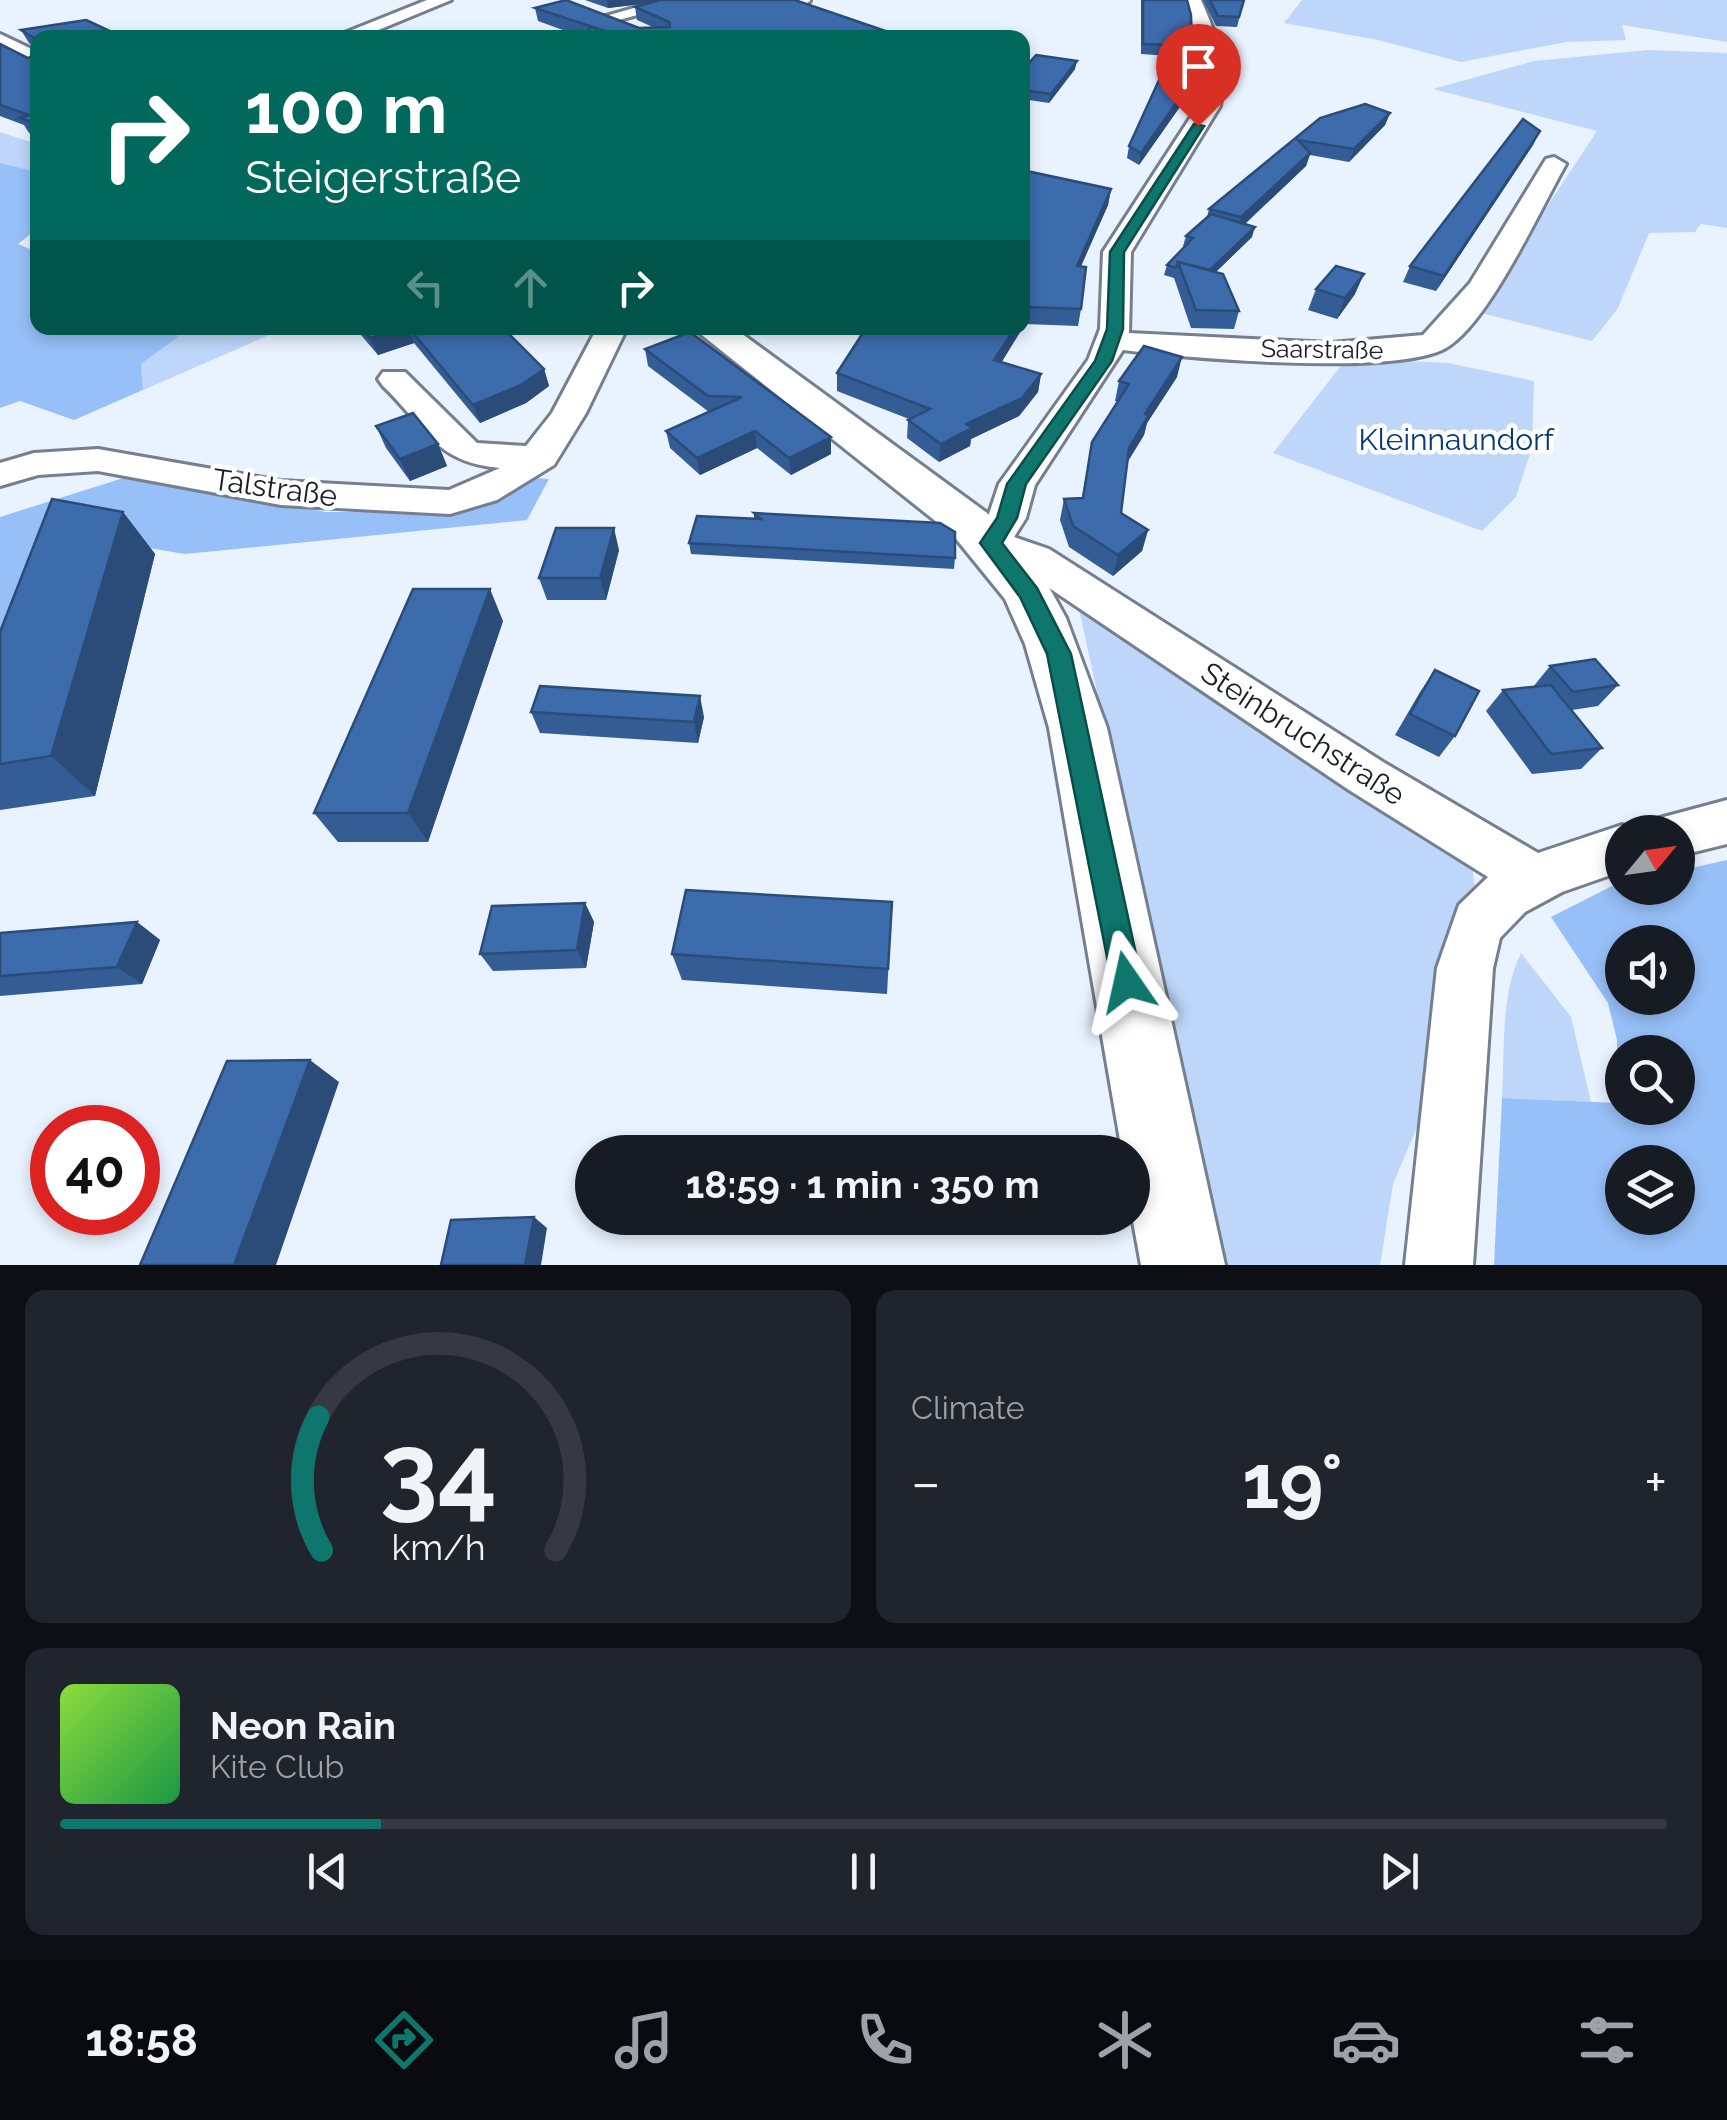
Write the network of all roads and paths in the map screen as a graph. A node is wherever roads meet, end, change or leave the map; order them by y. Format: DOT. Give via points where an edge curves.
graph roads {
  1 [pos="443,0"];
  2 [pos="684,0"];
  3 [pos="1198,1"];
  4 [pos="362,30"];
  5 [pos="639,30"];
  6 [pos="0,40"];
  7 [pos="30,57"];
  8 [pos="1554,164"];
  9 [pos="608,335"];
  10 [pos="719,335"];
  11 [pos="1113,340"];
  12 [pos="394,379"];
  13 [pos="541,457"];
  14 [pos="0,475"];
  15 [pos="991,543"];
  16 [pos="1727,822"];
  17 [pos="1695,830"];
  18 [pos="1605,854"];
  19 [pos="1535,880"];
  20 [pos="1182,1265"];
  21 [pos="1439,1265"];
  1 -- 4 [label="street"];
  2 -- 5 [label="street" via="599,15"];
  3 -- 11 [label="street" via="1213,92 1117,252"];
  6 -- 7 [label="street"];
  8 -- 11 [label="street, Saarstraße" via="1463,314 1432,344 1333,352"];
  9 -- 13 [label="street, Talstraße"];
  10 -- 15 [label="street"];
  11 -- 15 [label="street" via="1017,484"];
  12 -- 13 [label="street" via="460,451"];
  13 -- 14 [label="street, Talstraße" via="502,486 450,502 255,490 112,458 58,461"];
  15 -- 19 [label="street, Steinbruchstraße" via="1034,560"];
  15 -- 20 [label="street" via="1029,594 1059,654"];
  16 -- 17 [label="street"];
  18 -- 19 [label="street"];
  19 -- 21 [label="street" via="1501,898 1478,924 1465,968"];
}
